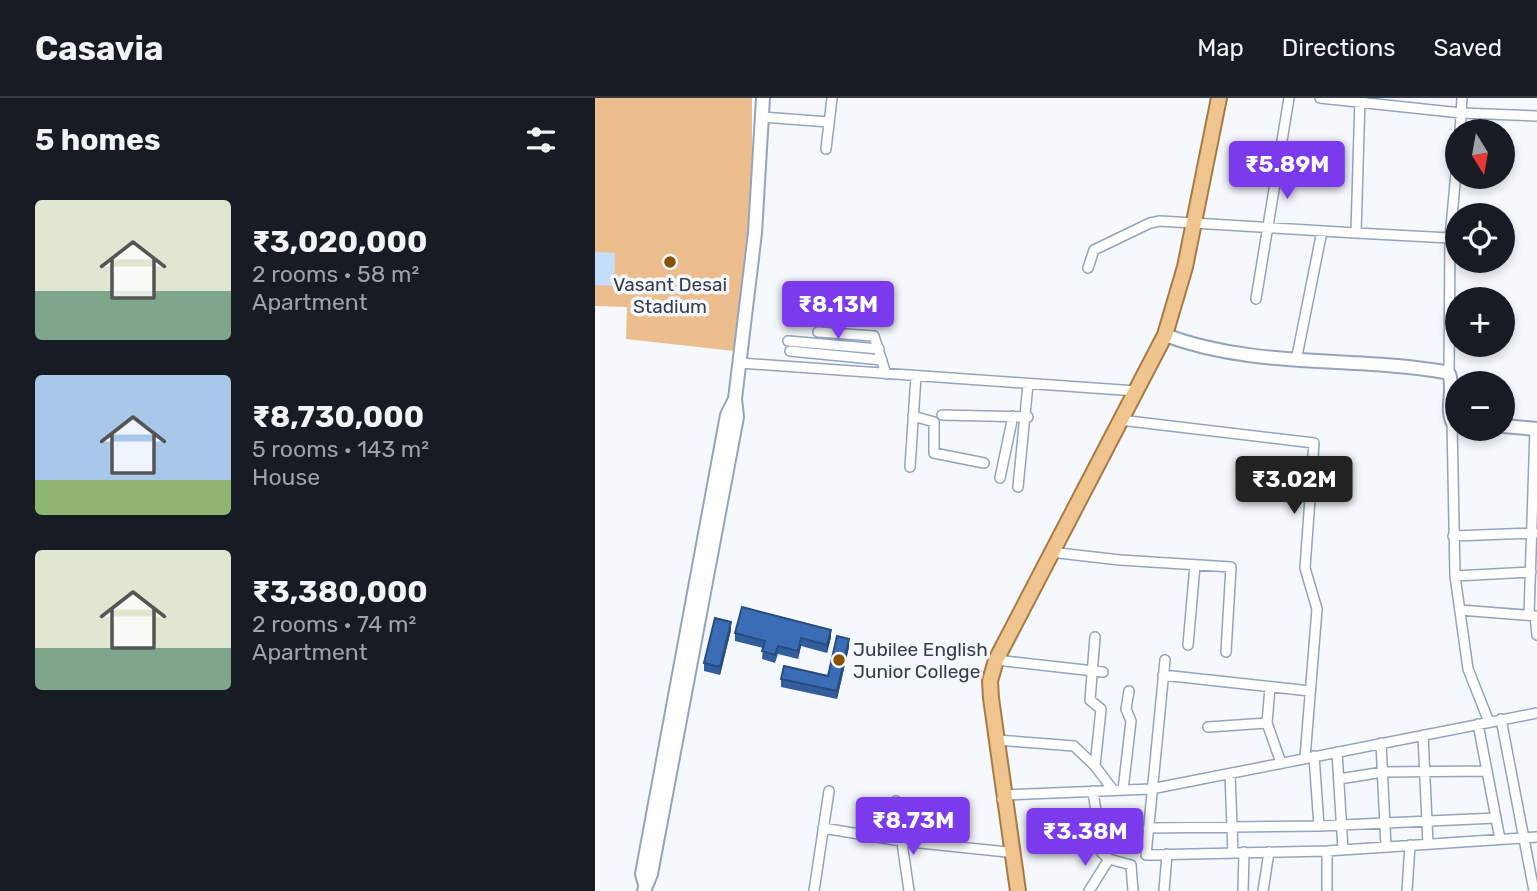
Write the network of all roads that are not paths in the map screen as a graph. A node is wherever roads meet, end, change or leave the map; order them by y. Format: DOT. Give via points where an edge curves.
graph roads {
  1 [pos="763,98"];
  2 [pos="832,98"];
  3 [pos="1219,98"];
  4 [pos="1289,98"];
  5 [pos="1320,98"];
  6 [pos="1462,98"];
  7 [pos="1360,100"];
  8 [pos="1412,103"];
  9 [pos="1461,113"];
  10 [pos="1537,116"];
  11 [pos="762,117"];
  12 [pos="1461,119"];
  13 [pos="829,122"];
  14 [pos="826,149"];
  15 [pos="1195,225"];
  16 [pos="1267,229"];
  17 [pos="1322,231"];
  18 [pos="1356,233"];
  19 [pos="1445,238"];
  20 [pos="1088,268"];
  21 [pos="1450,273"];
  22 [pos="1256,299"];
  23 [pos="818,332"];
  24 [pos="1165,335"];
  25 [pos="788,341"];
  26 [pos="879,349"];
  27 [pos="790,351"];
  28 [pos="882,360"];
  29 [pos="1296,361"];
  30 [pos="740,363"];
  31 [pos="1449,371"];
  32 [pos="886,374"];
  33 [pos="1445,374"];
  34 [pos="916,376"];
  35 [pos="1028,384"];
  36 [pos="1136,391"];
  37 [pos="941,415"];
  38 [pos="913,416"];
  39 [pos="1013,416"];
  40 [pos="1028,417"];
  41 [pos="1120,420"];
  42 [pos="1515,427"];
  43 [pos="1536,429"];
  44 [pos="1455,441"];
  45 [pos="984,463"];
  46 [pos="910,467"];
  47 [pos="1000,478"];
  48 [pos="1018,487"];
  49 [pos="1534,533"];
  50 [pos="1453,536"];
  51 [pos="1049,552"];
  52 [pos="1195,565"];
  53 [pos="1531,572"];
  54 [pos="1455,576"];
  55 [pos="1460,610"];
  56 [pos="1534,615"];
  57 [pos="1537,635"];
  58 [pos="1095,637"];
  59 [pos="1188,645"];
  60 [pos="1226,652"];
  61 [pos="996,660"];
  62 [pos="1164,660"];
  63 [pos="1098,671"];
  64 [pos="1163,675"];
  65 [pos="1270,687"];
  66 [pos="1129,691"];
  67 [pos="1310,691"];
  68 [pos="1537,713"];
  69 [pos="1501,719"];
  70 [pos="1489,722"];
  71 [pos="1266,723"];
  72 [pos="1478,724"];
  73 [pos="1208,727"];
  74 [pos="1423,735"];
  75 [pos="997,740"];
  76 [pos="1381,743"];
  77 [pos="1337,752"];
  78 [pos="1310,757"];
  79 [pos="1281,763"];
  80 [pos="1095,766"];
  81 [pos="1425,771"];
  82 [pos="1487,771"];
  83 [pos="1383,772"];
  84 [pos="1230,774"];
  85 [pos="1339,779"];
  86 [pos="1151,789"];
  87 [pos="1118,790"];
  88 [pos="829,791"];
  89 [pos="1093,791"];
  90 [pos="1006,799"];
  91 [pos="896,801"];
  92 [pos="1496,818"];
  93 [pos="1427,821"];
  94 [pos="1385,824"];
  95 [pos="1342,825"];
  96 [pos="1232,826"];
  97 [pos="1319,826"];
  98 [pos="823,828"];
  99 [pos="1148,828"];
  100 [pos="1537,837"];
  101 [pos="1524,838"];
  102 [pos="1500,839"];
  103 [pos="901,841"];
  104 [pos="1428,844"];
  105 [pos="1410,845"];
  106 [pos="1386,847"];
  107 [pos="1343,850"];
  108 [pos="1327,851"];
  109 [pos="1007,852"];
  110 [pos="1244,852"];
  111 [pos="1269,852"];
  112 [pos="1233,853"];
  113 [pos="1167,854"];
  114 [pos="1146,855"];
  115 [pos="1109,859"];
  116 [pos="1131,865"];
  117 [pos="645,888"];
  118 [pos="814,891"];
  119 [pos="909,891"];
  120 [pos="1013,891"];
  121 [pos="1018,891"];
  122 [pos="1089,891"];
  123 [pos="1133,891"];
  124 [pos="1164,891"];
  125 [pos="1243,891"];
  126 [pos="1263,891"];
  127 [pos="1327,891"];
  128 [pos="1407,891"];
  129 [pos="1534,891"];
  1 -- 11 [label="street"];
  2 -- 13 [label="street"];
  3 -- 15 [label="main road"];
  4 -- 16 [label="street"];
  5 -- 7 [label="street"];
  6 -- 9 [label="street"];
  7 -- 8 [label="street"];
  7 -- 18 [label="street"];
  8 -- 9 [label="street"];
  9 -- 10 [label="street"];
  9 -- 12 [label="street"];
  11 -- 13 [label="street"];
  11 -- 30 [label="street"];
  13 -- 14 [label="street"];
  15 -- 16 [label="street"];
  15 -- 20 [label="street" via="1150,223 1094,250"];
  15 -- 24 [label="main road"];
  16 -- 17 [label="street"];
  16 -- 22 [label="street"];
  17 -- 18 [label="street"];
  17 -- 29 [label="street"];
  18 -- 19 [label="street"];
  21 -- 31 [label="street"];
  23 -- 26 [label="street" via="874,335"];
  24 -- 29 [label="street" via="1191,345"];
  24 -- 36 [label="main road"];
  25 -- 26 [label="street"];
  26 -- 28 [label="street"];
  27 -- 28 [label="street"];
  28 -- 32 [label="street"];
  29 -- 33 [label="street"];
  30 -- 32 [label="street"];
  30 -- 117 [label="street" via="737,417 717,498"];
  32 -- 34 [label="street"];
  34 -- 35 [label="street"];
  34 -- 38 [label="street"];
  35 -- 36 [label="street"];
  35 -- 40 [label="street"];
  36 -- 41 [label="main road"];
  37 -- 39 [label="street"];
  38 -- 45 [label="street" via="934,422 934,453"];
  38 -- 46 [label="street"];
  39 -- 40 [label="street"];
  39 -- 47 [label="street"];
  40 -- 48 [label="street"];
  41 -- 51 [label="main road"];
  41 -- 67 [label="street" via="1314,443 1305,568 1317,609"];
  42 -- 43 [label="street"];
  43 -- 49 [label="street"];
  44 -- 50 [label="street"];
  49 -- 50 [label="street"];
  49 -- 53 [label="street"];
  50 -- 54 [label="street"];
  51 -- 52 [label="street"];
  51 -- 61 [label="main road"];
  52 -- 59 [label="street"];
  52 -- 60 [label="street" via="1232,569"];
  53 -- 54 [label="street"];
  53 -- 56 [label="street"];
  54 -- 55 [label="street"];
  55 -- 56 [label="street"];
  55 -- 70 [label="street" via="1468,669"];
  56 -- 57 [label="street"];
  58 -- 63 [label="street"];
  61 -- 63 [label="street"];
  61 -- 75 [label="main road" via="990,681"];
  62 -- 64 [label="street"];
  63 -- 80 [label="street" via="1090,702 1101,709"];
  64 -- 65 [label="street"];
  64 -- 86 [label="street"];
  65 -- 67 [label="street"];
  65 -- 71 [label="street"];
  66 -- 87 [label="street" via="1126,709 1131,721"];
  67 -- 78 [label="street"];
  68 -- 69 [label="street"];
  69 -- 70 [label="street"];
  69 -- 101 [label="street"];
  70 -- 72 [label="street"];
  71 -- 73 [label="street"];
  71 -- 79 [label="street"];
  72 -- 74 [label="street"];
  72 -- 82 [label="street"];
  74 -- 76 [label="street"];
  74 -- 81 [label="street"];
  75 -- 80 [label="street" via="1069,745"];
  75 -- 90 [label="main road"];
  76 -- 77 [label="street"];
  76 -- 83 [label="street"];
  77 -- 78 [label="street"];
  77 -- 85 [label="street"];
  78 -- 79 [label="street"];
  78 -- 97 [label="street"];
  79 -- 84 [label="street"];
  80 -- 87 [label="street"];
  81 -- 82 [label="street"];
  81 -- 83 [label="street"];
  81 -- 93 [label="street"];
  82 -- 92 [label="street"];
  83 -- 85 [label="street"];
  83 -- 94 [label="street"];
  84 -- 86 [label="street"];
  84 -- 96 [label="street"];
  85 -- 95 [label="street"];
  86 -- 87 [label="street"];
  86 -- 99 [label="street"];
  87 -- 89 [label="street"];
  88 -- 98 [label="street"];
  89 -- 90 [label="street"];
  89 -- 115 [label="street" via="1103,853"];
  90 -- 109 [label="street" via="1001,801"];
  90 -- 121 [label="main road"];
  91 -- 103 [label="street"];
  92 -- 93 [label="street"];
  92 -- 102 [label="street"];
  93 -- 94 [label="street"];
  93 -- 104 [label="street"];
  94 -- 95 [label="street"];
  94 -- 106 [label="street"];
  95 -- 97 [label="street"];
  95 -- 107 [label="street"];
  96 -- 97 [label="street"];
  96 -- 99 [label="street"];
  96 -- 112 [label="street"];
  98 -- 103 [label="street"];
  98 -- 118 [label="street"];
  99 -- 114 [label="street"];
  100 -- 101 [label="street"];
  101 -- 102 [label="street"];
  101 -- 129 [label="street"];
  102 -- 104 [label="street"];
  103 -- 109 [label="street"];
  103 -- 119 [label="street"];
  104 -- 105 [label="street"];
  105 -- 106 [label="street"];
  105 -- 128 [label="street"];
  106 -- 107 [label="street"];
  107 -- 108 [label="street"];
  108 -- 111 [label="street"];
  108 -- 127 [label="street"];
  109 -- 120 [label="street"];
  110 -- 111 [label="street"];
  110 -- 112 [label="street"];
  110 -- 125 [label="street"];
  111 -- 126 [label="street"];
  112 -- 113 [label="street"];
  113 -- 114 [label="street"];
  113 -- 124 [label="street"];
  114 -- 116 [label="street"];
  115 -- 116 [label="street"];
  115 -- 122 [label="street"];
  116 -- 123 [label="street"];
}
